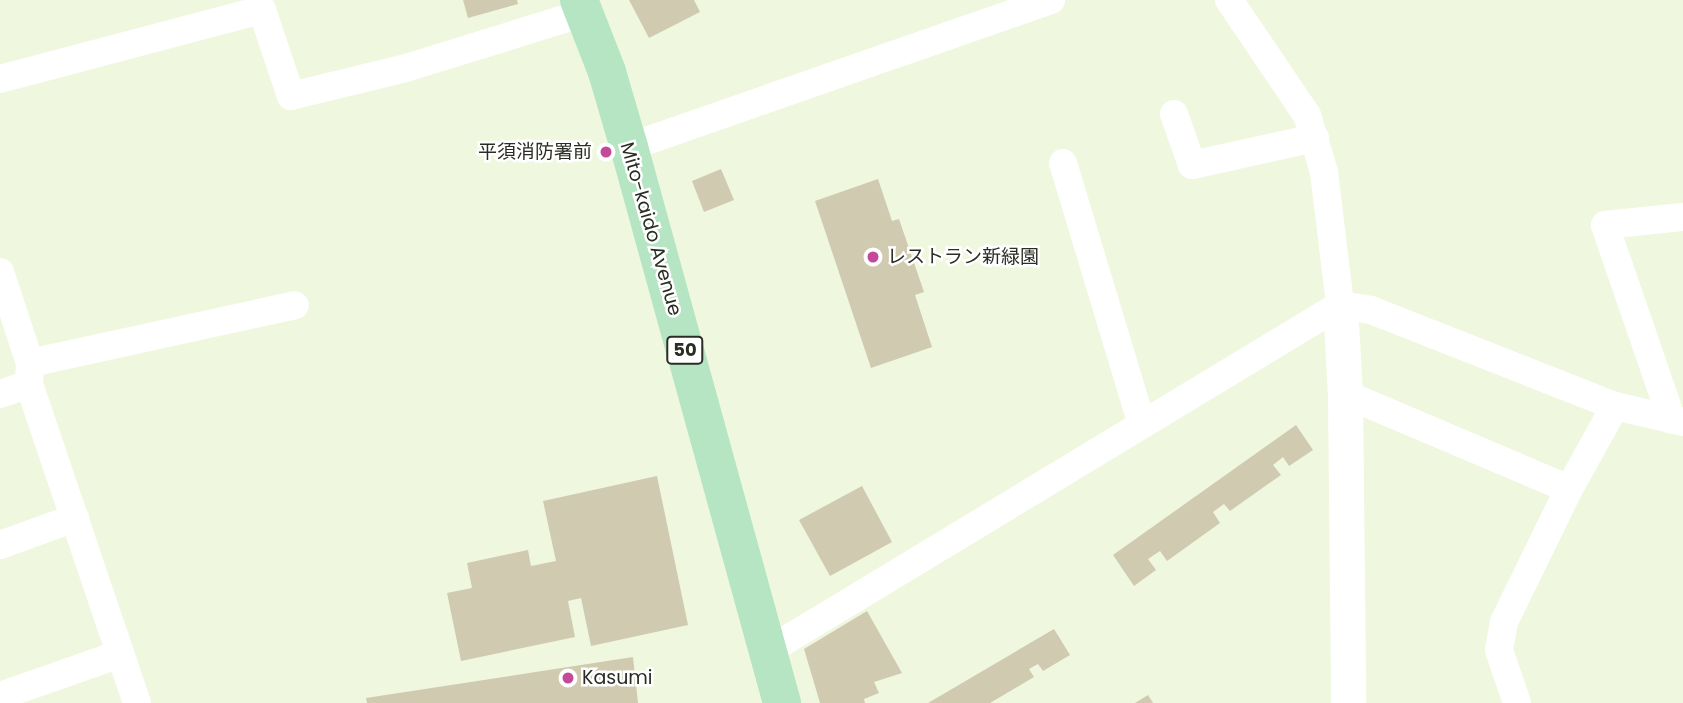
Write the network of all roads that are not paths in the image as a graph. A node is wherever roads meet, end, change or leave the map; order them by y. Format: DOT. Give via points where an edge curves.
graph roads {
  1 [pos="1051,0"];
  2 [pos="1229,0"];
  3 [pos="582,7"];
  4 [pos="0,79"];
  5 [pos="1174,114"];
  6 [pos="1315,138"];
  7 [pos="629,147"];
  8 [pos="1063,163"];
  9 [pos="1683,217"];
  10 [pos="0,272"];
  11 [pos="295,305"];
  12 [pos="1340,305"];
  13 [pos="30,374"];
  14 [pos="0,394"];
  15 [pos="1345,394"];
  16 [pos="1615,406"];
  17 [pos="1677,421"];
  18 [pos="1142,424"];
  19 [pos="1569,489"];
  20 [pos="75,518"];
  21 [pos="0,545"];
  22 [pos="768,651"];
  23 [pos="120,654"];
  24 [pos="0,696"];
  25 [pos="137,703"];
  26 [pos="782,703"];
  27 [pos="1348,703"];
  28 [pos="1517,703"];
  1 -- 7 [label="street"];
  2 -- 6 [label="street" via="1307,115"];
  3 -- 4 [label="street" via="406,68 291,96 261,10"];
  3 -- 7 [label="main road, Mito-kaido Avenue / 50"];
  5 -- 6 [label="street" via="1192,165"];
  6 -- 12 [label="street" via="1324,172"];
  7 -- 22 [label="main road, Mito-kaido Avenue / 50"];
  8 -- 18 [label="street"];
  9 -- 17 [label="street" via="1605,225"];
  10 -- 13 [label="street"];
  11 -- 13 [label="street"];
  12 -- 15 [label="street"];
  12 -- 16 [label="street" via="1371,310"];
  12 -- 18 [label="street"];
  13 -- 14 [label="street"];
  13 -- 20 [label="street"];
  15 -- 19 [label="street"];
  15 -- 27 [label="street"];
  16 -- 17 [label="street"];
  16 -- 19 [label="street"];
  18 -- 22 [label="street"];
  19 -- 28 [label="street" via="1504,622 1499,650"];
  20 -- 21 [label="street"];
  20 -- 23 [label="street"];
  22 -- 26 [label="main road, Mito-kaido Avenue / 50"];
  23 -- 24 [label="street"];
  23 -- 25 [label="street"];
}
